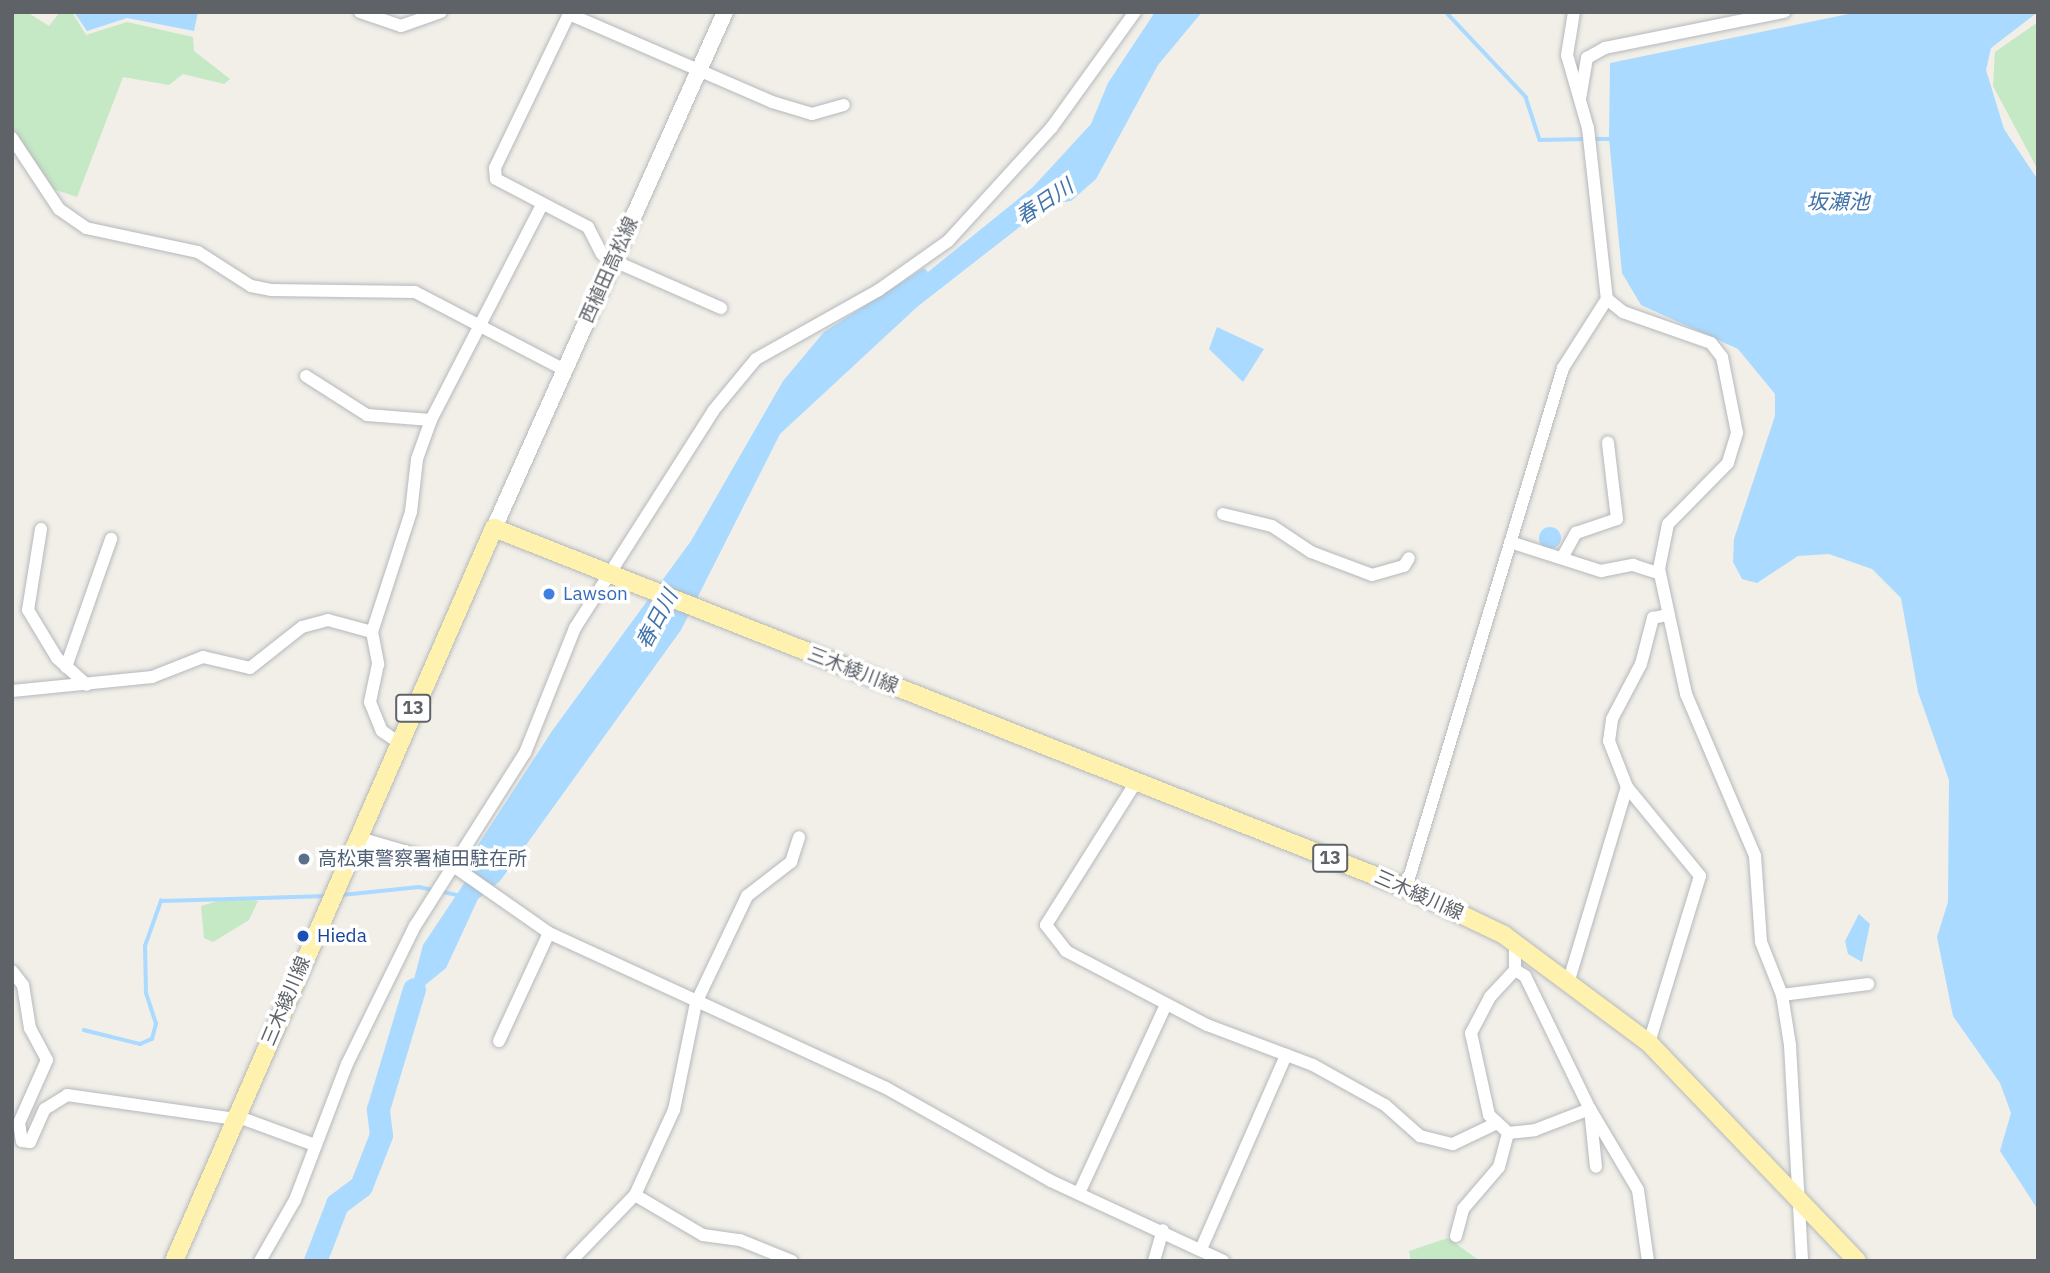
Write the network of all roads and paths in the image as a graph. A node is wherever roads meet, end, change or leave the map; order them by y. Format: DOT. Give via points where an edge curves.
graph roads {
  1 [pos="360,12"];
  2 [pos="441,12"];
  3 [pos="725,12"];
  4 [pos="1135,12"];
  5 [pos="1574,12"];
  6 [pos="1784,12"];
  7 [pos="570,13"];
  8 [pos="697,74"];
  9 [pos="844,105"];
  10 [pos="1580,106"];
  11 [pos="12,138"];
  12 [pos="542,205"];
  13 [pos="614,261"];
  14 [pos="1607,299"];
  15 [pos="721,308"];
  16 [pos="477,327"];
  17 [pos="565,370"];
  18 [pos="306,376"];
  19 [pos="431,420"];
  20 [pos="1608,443"];
  21 [pos="1223,514"];
  22 [pos="494,528"];
  23 [pos="41,530"];
  24 [pos="111,540"];
  25 [pos="1510,542"];
  26 [pos="1409,558"];
  27 [pos="1562,558"];
  28 [pos="1660,574"];
  29 [pos="609,575"];
  30 [pos="1667,615"];
  31 [pos="372,632"];
  32 [pos="66,667"];
  33 [pos="87,685"];
  34 [pos="12,691"];
  35 [pos="398,742"];
  36 [pos="1136,782"];
  37 [pos="1627,787"];
  38 [pos="356,837"];
  39 [pos="799,837"];
  40 [pos="454,867"];
  41 [pos="1406,888"];
  42 [pos="549,933"];
  43 [pos="1515,942"];
  44 [pos="1515,970"];
  45 [pos="12,971"];
  46 [pos="1569,979"];
  47 [pos="1868,984"];
  48 [pos="1782,995"];
  49 [pos="696,1003"];
  50 [pos="1166,1005"];
  51 [pos="499,1041"];
  52 [pos="1649,1043"];
  53 [pos="1286,1055"];
  54 [pos="1590,1109"];
  55 [pos="236,1118"];
  56 [pos="1495,1124"];
  57 [pos="1508,1132"];
  58 [pos="315,1144"];
  59 [pos="1596,1167"];
  60 [pos="1079,1193"];
  61 [pos="635,1195"];
  62 [pos="1804,1205"];
  63 [pos="1163,1230"];
  64 [pos="1456,1236"];
  65 [pos="1201,1250"];
  66 [pos="174,1261"];
  67 [pos="260,1261"];
  68 [pos="570,1261"];
  69 [pos="792,1261"];
  70 [pos="1154,1261"];
  71 [pos="1223,1261"];
  72 [pos="1648,1261"];
  73 [pos="1802,1261"];
  74 [pos="1857,1261"];
  1 -- 2 [label="street" via="401,26"];
  3 -- 8 [label="main road, 西植田高松線"];
  4 -- 29 [label="street" via="1052,127 948,241 745,369"];
  5 -- 10 [label="street" via="1567,55"];
  6 -- 10 [label="street" via="1605,48 1587,58"];
  7 -- 8 [label="street"];
  7 -- 12 [label="street" via="495,168 500,184"];
  8 -- 9 [label="street" via="812,114"];
  8 -- 13 [label="main road, 西植田高松線"];
  10 -- 14 [label="street" via="1589,134"];
  11 -- 16 [label="street" via="59,209 86,228 198,252 251,286 271,290 415,292"];
  12 -- 13 [label="street" via="588,227 602,254"];
  12 -- 16 [label="street"];
  13 -- 15 [label="street"];
  13 -- 17 [label="main road, 西植田高松線"];
  14 -- 25 [label="street" via="1563,368"];
  14 -- 28 [label="street" via="1623,312 1711,343 1723,357 1737,433 1728,463 1668,524"];
  16 -- 17 [label="street"];
  16 -- 19 [label="street"];
  17 -- 22 [label="main road, 西植田高松線"];
  18 -- 19 [label="street" via="367,415"];
  19 -- 31 [label="street" via="417,458 411,512"];
  20 -- 27 [label="street" via="1617,519 1576,533"];
  21 -- 26 [label="street" via="1272,526 1311,552 1371,575 1405,566"];
  22 -- 29 [label="main road, 三木綾川線 / 13"];
  22 -- 35 [label="main road, 三木綾川線 / 13"];
  23 -- 32 [label="street" via="28,610"];
  24 -- 32 [label="street"];
  25 -- 27 [label="street"];
  25 -- 41 [label="street"];
  27 -- 28 [label="street" via="1601,571 1633,565"];
  28 -- 30 [label="street"];
  29 -- 36 [label="main road, 三木綾川線 / 13"];
  29 -- 40 [label="street" via="563,653 525,753"];
  30 -- 37 [label="street" via="1653,618 1641,664 1612,719 1609,741"];
  30 -- 48 [label="street" via="1705,746 1755,856 1760,942"];
  31 -- 33 [label="street" via="328,620 302,627 250,668 203,657 152,677"];
  31 -- 35 [label="street" via="378,664 370,702 382,732"];
  32 -- 33 [label="street"];
  33 -- 34 [label="street"];
  35 -- 38 [label="main road, 三木綾川線 / 13"];
  36 -- 41 [label="main road, 三木綾川線 / 13"];
  36 -- 50 [label="street" via="1046,925 1066,951 1085,956"];
  37 -- 46 [label="street"];
  37 -- 52 [label="street" via="1700,876"];
  38 -- 40 [label="street"];
  38 -- 55 [label="main road, 三木綾川線 / 13"];
  39 -- 49 [label="street" via="791,862 747,896"];
  40 -- 42 [label="street"];
  40 -- 58 [label="street" via="382,992"];
  41 -- 43 [label="main road, 三木綾川線 / 13"];
  42 -- 49 [label="street"];
  42 -- 51 [label="street"];
  43 -- 44 [label="street"];
  43 -- 46 [label="main road, 三木綾川線 / 13"];
  44 -- 54 [label="street" via="1525,976"];
  44 -- 56 [label="street" via="1490,997 1471,1033"];
  45 -- 55 [label="street" via="23,985 30,1028 47,1060 19,1123 22,1141 30,1142 45,1109 67,1095"];
  46 -- 52 [label="main road, 三木綾川線 / 13"];
  47 -- 48 [label="street"];
  48 -- 62 [label="street"];
  49 -- 60 [label="street" via="958,1123"];
  49 -- 61 [label="street" via="674,1110"];
  50 -- 53 [label="street"];
  50 -- 60 [label="street"];
  52 -- 62 [label="main road, 三木綾川線 / 13"];
  53 -- 56 [label="street" via="1384,1105 1420,1136 1453,1144"];
  53 -- 65 [label="street"];
  54 -- 57 [label="street" via="1535,1130"];
  54 -- 59 [label="street"];
  54 -- 72 [label="street" via="1639,1191"];
  55 -- 58 [label="street"];
  55 -- 66 [label="main road, 三木綾川線 / 13"];
  56 -- 57 [label="street"];
  57 -- 64 [label="street" via="1499,1167 1462,1209"];
  58 -- 67 [label="street" via="295,1200"];
  60 -- 63 [label="street"];
  61 -- 68 [label="street"];
  61 -- 69 [label="street" via="703,1235 740,1240"];
  62 -- 73 [label="street"];
  62 -- 74 [label="main road, 三木綾川線 / 13"];
  63 -- 65 [label="street"];
  63 -- 70 [label="street"];
  65 -- 71 [label="street"];
}
